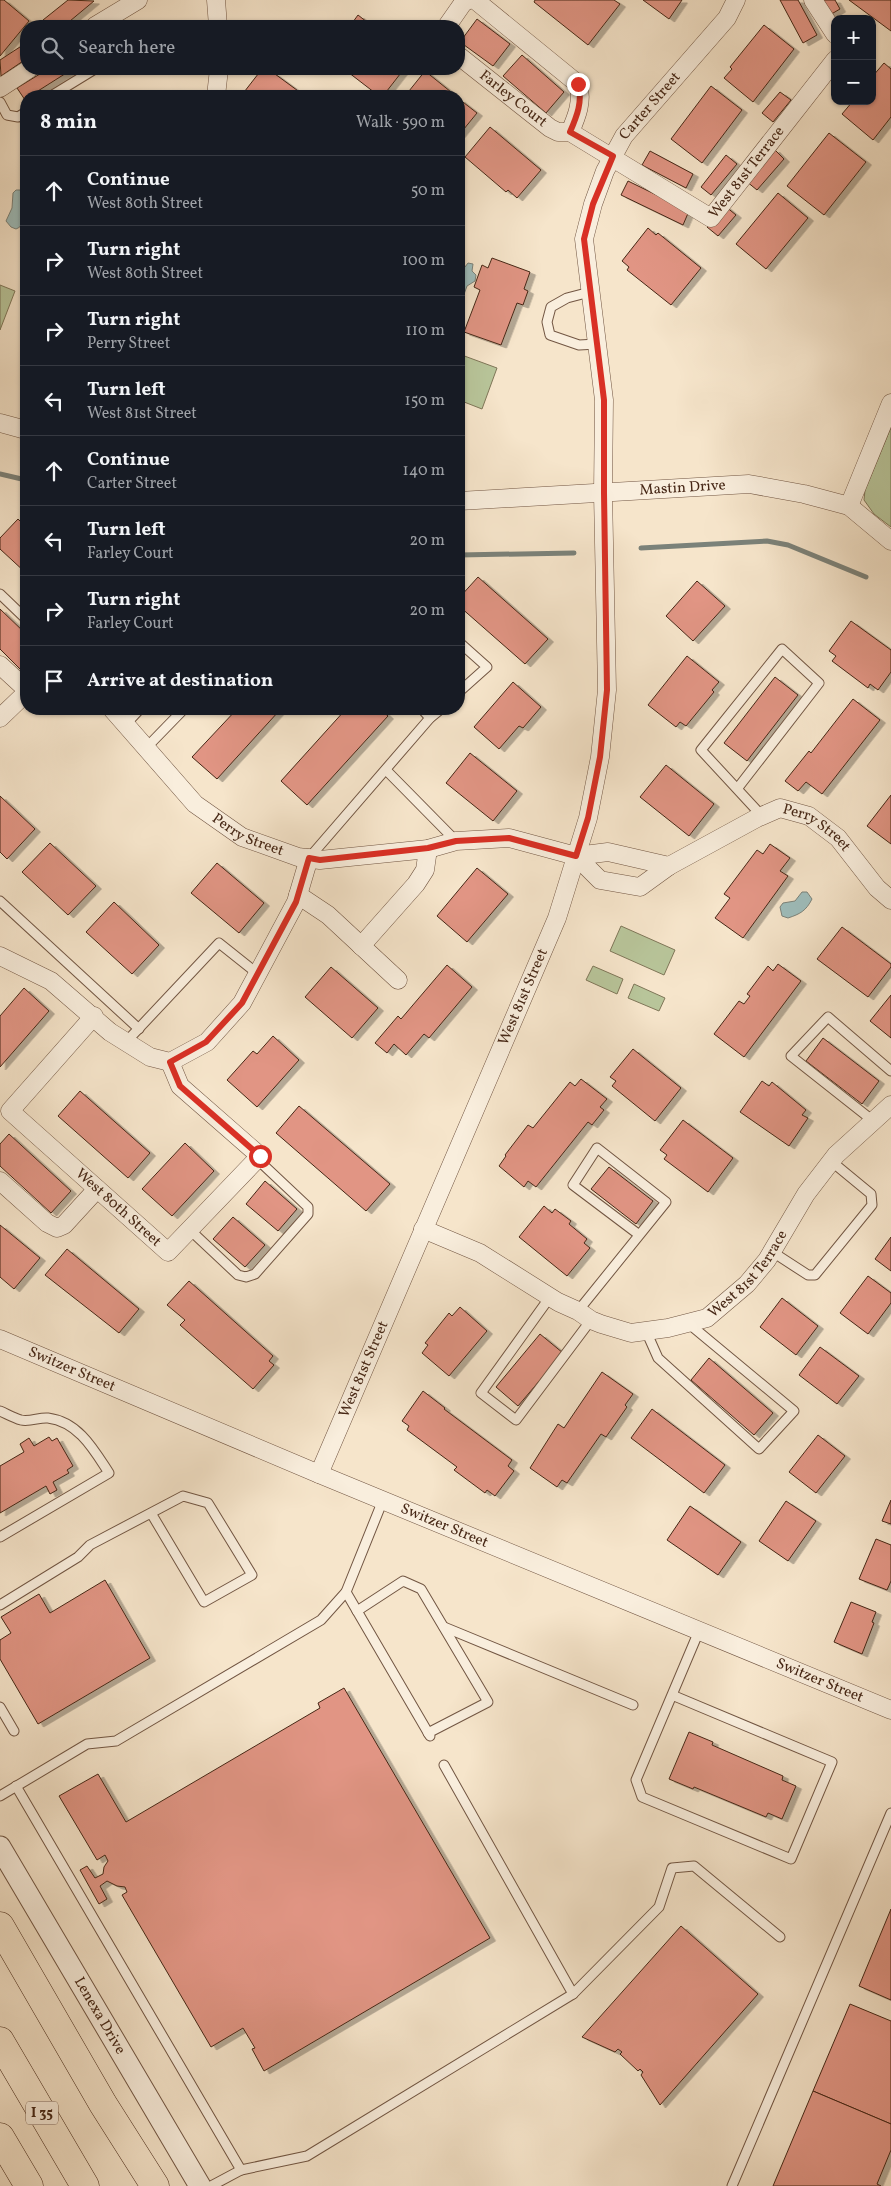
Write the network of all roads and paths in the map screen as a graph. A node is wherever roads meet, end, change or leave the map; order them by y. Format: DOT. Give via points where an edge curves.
graph roads {
  1 [pos="138,0"];
  2 [pos="216,0"];
  3 [pos="468,0"];
  4 [pos="475,0"];
  5 [pos="736,0"];
  6 [pos="813,0"];
  7 [pos="106,20"];
  8 [pos="218,20"];
  9 [pos="451,20"];
  10 [pos="831,28"];
  11 [pos="465,61"];
  12 [pos="831,65"];
  13 [pos="20,75"];
  14 [pos="85,75"];
  15 [pos="218,75"];
  16 [pos="0,88"];
  17 [pos="61,90"];
  18 [pos="217,90"];
  19 [pos="0,102"];
  20 [pos="20,116"];
  21 [pos="570,132"];
  22 [pos="613,156"];
  23 [pos="590,292"];
  24 [pos="597,344"];
  25 [pos="891,403"];
  26 [pos="0,423"];
  27 [pos="20,428"];
  28 [pos="604,493"];
  29 [pos="465,501"];
  30 [pos="849,506"];
  31 [pos="891,540"];
  32 [pos="0,594"];
  33 [pos="20,614"];
  34 [pos="465,647"];
  35 [pos="0,665"];
  36 [pos="20,685"];
  37 [pos="465,687"];
  38 [pos="20,697"];
  39 [pos="118,715"];
  40 [pos="134,715"];
  41 [pos="178,715"];
  42 [pos="427,715"];
  43 [pos="434,715"];
  44 [pos="0,718"];
  45 [pos="430,718"];
  46 [pos="126,724"];
  47 [pos="146,748"];
  48 [pos="386,770"];
  49 [pos="737,789"];
  50 [pos="762,816"];
  51 [pos="456,841"];
  52 [pos="428,848"];
  53 [pos="576,856"];
  54 [pos="309,858"];
  55 [pos="669,866"];
  56 [pos="298,895"];
  57 [pos="891,900"];
  58 [pos="0,901"];
  59 [pos="361,946"];
  60 [pos="0,956"];
  61 [pos="258,974"];
  62 [pos="398,980"];
  63 [pos="94,1016"];
  64 [pos="138,1029"];
  65 [pos="126,1042"];
  66 [pos="170,1062"];
  67 [pos="891,1071"];
  68 [pos="891,1105"];
  69 [pos="5,1116"];
  70 [pos="872,1120"];
  71 [pos="257,1159"];
  72 [pos="831,1161"];
  73 [pos="0,1181"];
  74 [pos="97,1189"];
  75 [pos="423,1229"];
  76 [pos="190,1230"];
  77 [pos="638,1234"];
  78 [pos="771,1251"];
  79 [pos="550,1297"];
  80 [pos="584,1315"];
  81 [pos="688,1323"];
  82 [pos="646,1331"];
  83 [pos="0,1339"];
  84 [pos="0,1411"];
  85 [pos="319,1474"];
  86 [pos="383,1500"];
  87 [pos="151,1513"];
  88 [pos="0,1537"];
  89 [pos="346,1592"];
  90 [pos="0,1605"];
  91 [pos="357,1611"];
  92 [pos="444,1627"];
  93 [pos="699,1631"];
  94 [pos="672,1695"];
  95 [pos="633,1705"];
  96 [pos="890,1706"];
  97 [pos="0,1707"];
  98 [pos="14,1732"];
  99 [pos="444,1765"];
  100 [pos="16,1786"];
  101 [pos="0,1796"];
  102 [pos="891,1813"];
  103 [pos="0,1846"];
  104 [pos="0,1926"];
  105 [pos="780,1938"];
  106 [pos="573,1994"];
  107 [pos="0,2041"];
  108 [pos="0,2137"];
  109 [pos="241,2170"];
  110 [pos="28,2186"];
  111 [pos="85,2186"];
  112 [pos="155,2186"];
  113 [pos="200,2186"];
  114 [pos="211,2186"];
  115 [pos="732,2186"];
  1 -- 7 [label="street"];
  2 -- 8 [label="street"];
  3 -- 9 [label="street"];
  4 -- 21 [label="street" via="578,84 582,95"];
  5 -- 22 [label="street, Carter Street" via="727,18 624,136"];
  6 -- 10 [label="street"];
  11 -- 21 [label="street, Farley Court" via="550,128"];
  12 -- 22 [label="street, West 81st Terrace" via="711,218"];
  13 -- 16 [label="street"];
  14 -- 17 [label="lane"];
  15 -- 18 [label="street"];
  19 -- 20 [label="lane" via="7,115"];
  21 -- 22 [label="street, Farley Court"];
  22 -- 23 [label="street, Carter Street" via="593,204 584,239"];
  23 -- 24 [label="street, Carter Street"];
  23 -- 24 [label="lane" via="567,298 551,307 547,322 550,335 579,345"];
  24 -- 28 [label="street, Carter Street" via="604,400"];
  25 -- 30 [label="street"];
  26 -- 27 [label="street"];
  28 -- 29 [label="street, Mastin Drive"];
  28 -- 30 [label="street, Mastin Drive" via="750,484"];
  28 -- 53 [label="street, West 81st Street" via="607,690 600,757 588,818"];
  30 -- 31 [label="street, Mastin Drive"];
  32 -- 33 [label="lane"];
  34 -- 37 [label="lane" via="487,667"];
  35 -- 36 [label="street"];
  38 -- 44 [label="street"];
  39 -- 46 [label="street, Perry Street"];
  40 -- 46 [label="lane"];
  41 -- 47 [label="lane"];
  42 -- 45 [label="lane"];
  43 -- 45 [label="lane"];
  45 -- 48 [label="lane"];
  46 -- 47 [label="street, Perry Street"];
  47 -- 54 [label="street, Perry Street" via="195,804 242,837 298,858"];
  48 -- 51 [label="lane"];
  48 -- 54 [label="lane"];
  49 -- 49 [label="lane" via="701,750 782,649 819,683"];
  49 -- 50 [label="lane"];
  50 -- 55 [label="street, Perry Street"];
  50 -- 57 [label="street, Perry Street" via="780,808 809,816 838,838 877,888"];
  51 -- 52 [label="street, Perry Street"];
  51 -- 53 [label="street, Perry Street" via="509,838"];
  52 -- 54 [label="street, Perry Street" via="320,860"];
  52 -- 59 [label="street" via="425,870 416,884"];
  53 -- 55 [label="street, Perry Street" via="608,852"];
  53 -- 55 [label="street, Perry Street" via="600,880 640,887"];
  53 -- 75 [label="street, West 81st Street" via="557,918"];
  54 -- 56 [label="street"];
  56 -- 59 [label="street" via="328,916"];
  56 -- 61 [label="street"];
  58 -- 64 [label="lane"];
  59 -- 62 [label="street"];
  60 -- 63 [label="street" via="52,981"];
  61 -- 64 [label="lane" via="219,943"];
  61 -- 66 [label="street" via="242,1003 206,1042"];
  63 -- 65 [label="street"];
  63 -- 69 [label="street, West 80th Street"];
  64 -- 65 [label="lane"];
  65 -- 66 [label="street" via="150,1057"];
  66 -- 71 [label="street" via="180,1086 260,1156"];
  67 -- 70 [label="lane" via="828,1017 791,1056"];
  68 -- 70 [label="street, West 81st Terrace"];
  69 -- 74 [label="street, West 80th Street"];
  70 -- 72 [label="street, West 81st Terrace"];
  71 -- 76 [label="street, West 80th Street"];
  71 -- 76 [label="lane" via="308,1207 308,1214 255,1274 246,1277 238,1274"];
  72 -- 78 [label="street, West 81st Terrace"];
  72 -- 78 [label="lane" via="871,1194 872,1204 815,1275 808,1276"];
  73 -- 74 [label="street" via="47,1223 57,1228 64,1225"];
  74 -- 76 [label="street, West 80th Street" via="168,1252"];
  75 -- 79 [label="street, West 81st Terrace" via="480,1252"];
  75 -- 85 [label="street, West 81st Street"];
  77 -- 77 [label="lane" via="666,1202 597,1148 573,1185"];
  77 -- 80 [label="lane"];
  78 -- 81 [label="street, West 81st Terrace" via="747,1284 707,1318"];
  79 -- 80 [label="street, West 81st Terrace"];
  79 -- 80 [label="lane" via="481,1393 516,1420"];
  80 -- 82 [label="street, West 81st Terrace" via="631,1333"];
  81 -- 82 [label="street, West 81st Terrace"];
  81 -- 82 [label="lane" via="794,1411 759,1449 658,1358"];
  83 -- 85 [label="street, Switzer Street"];
  84 -- 88 [label="lane" via="22,1420 59,1420 88,1440 109,1473"];
  85 -- 86 [label="street, Switzer Street"];
  86 -- 89 [label="lane"];
  86 -- 93 [label="street, Switzer Street"];
  87 -- 87 [label="lane" via="183,1496 208,1503 252,1575 204,1602"];
  87 -- 90 [label="lane" via="90,1545 78,1557"];
  89 -- 91 [label="lane"];
  89 -- 100 [label="lane" via="321,1620 116,1741 87,1744"];
  91 -- 92 [label="lane" via="403,1581 421,1589"];
  91 -- 92 [label="lane" via="429,1735 488,1702"];
  92 -- 95 [label="lane"];
  93 -- 94 [label="lane"];
  93 -- 96 [label="street, Switzer Street"];
  94 -- 94 [label="lane" via="636,1780 642,1797 791,1859 832,1762"];
  97 -- 98 [label="lane"];
  99 -- 106 [label="lane"];
  100 -- 101 [label="lane"];
  100 -- 109 [label="lane"];
  102 -- 115 [label="lane"];
  103 -- 113 [label="street, Lenexa Drive"];
  104 -- 112 [label="highway" via="103,2104"];
  105 -- 106 [label="lane" via="694,1866 672,1868 659,1907"];
  106 -- 109 [label="lane" via="307,2156"];
  107 -- 111 [label="highway, I 35"];
  108 -- 110 [label="highway"];
  109 -- 114 [label="lane"];
}
